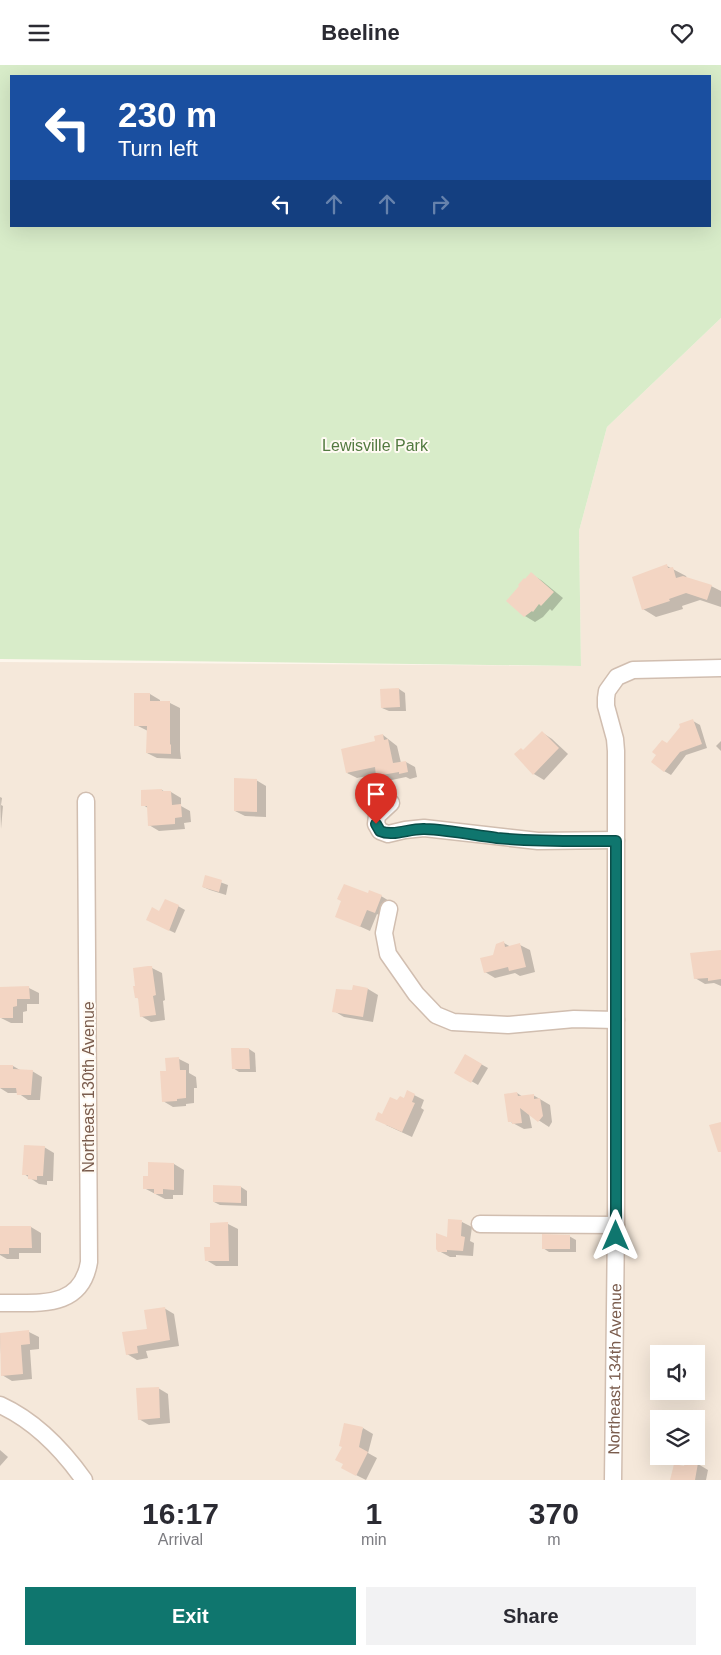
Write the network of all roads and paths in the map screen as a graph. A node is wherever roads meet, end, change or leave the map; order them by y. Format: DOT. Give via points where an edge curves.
graph roads {
  1 [pos="721,668"];
  2 [pos="86,801"];
  3 [pos="391,803"];
  4 [pos="616,841"];
  5 [pos="389,909"];
  6 [pos="616,1020"];
  7 [pos="480,1224"];
  8 [pos="616,1225"];
  9 [pos="0,1303"];
  10 [pos="5,1407"];
  11 [pos="84,1480"];
  12 [pos="613,1480"];
  1 -- 4 [label="street, Northeast 134th Avenue" via="633,670 611,683 606,706 616,751"];
  2 -- 9 [label="street, Northeast 130th Avenue" via="87,1271 77,1289 59,1300"];
  3 -- 4 [label="street" via="377,816 376,824 388,835 424,829 538,841"];
  4 -- 6 [label="street, Northeast 134th Avenue"];
  5 -- 6 [label="street" via="384,933 388,955 436,1015 453,1022 508,1025 574,1019"];
  6 -- 8 [label="street, Northeast 134th Avenue"];
  7 -- 8 [label="street"];
  8 -- 12 [label="street, Northeast 134th Avenue"];
  10 -- 11 [label="street" via="52,1441"];
}
